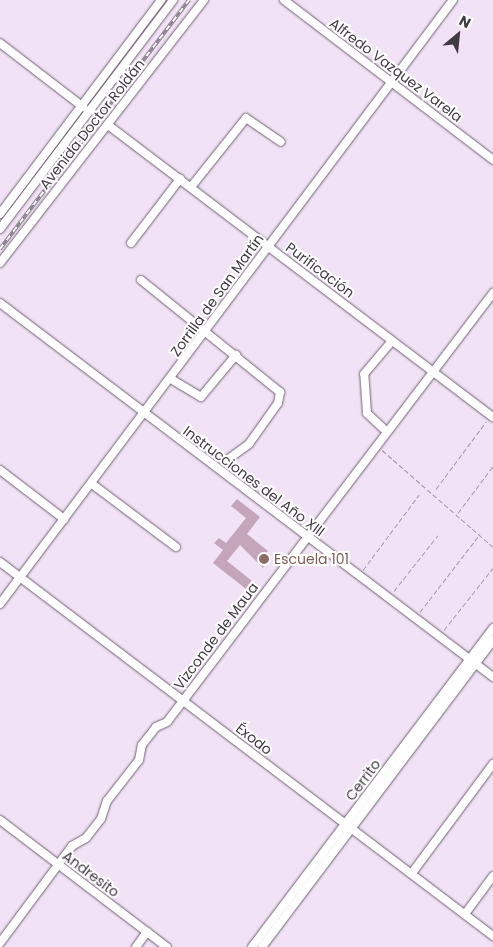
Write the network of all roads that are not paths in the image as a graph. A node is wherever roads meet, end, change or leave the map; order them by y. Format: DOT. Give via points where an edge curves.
graph roads {
  1 [pos="161,0"];
  2 [pos="173,0"];
  3 [pos="204,0"];
  4 [pos="284,0"];
  5 [pos="453,0"];
  6 [pos="0,44"];
  7 [pos="391,82"];
  8 [pos="81,106"];
  9 [pos="89,112"];
  10 [pos="108,125"];
  11 [pos="281,142"];
  12 [pos="493,160"];
  13 [pos="180,179"];
  14 [pos="191,187"];
  15 [pos="0,214"];
  16 [pos="0,229"];
  17 [pos="131,243"];
  18 [pos="268,247"];
  19 [pos="0,263"];
  20 [pos="141,280"];
  21 [pos="493,294"];
  22 [pos="0,303"];
  23 [pos="207,332"];
  24 [pos="392,341"];
  25 [pos="236,355"];
  26 [pos="432,371"];
  27 [pos="171,379"];
  28 [pos="145,414"];
  29 [pos="492,416"];
  30 [pos="386,431"];
  31 [pos="227,460"];
  32 [pos="0,470"];
  33 [pos="92,484"];
  34 [pos="64,520"];
  35 [pos="307,536"];
  36 [pos="176,547"];
  37 [pos="0,562"];
  38 [pos="20,578"];
  39 [pos="0,604"];
  40 [pos="493,628"];
  41 [pos="493,640"];
  42 [pos="472,662"];
  43 [pos="493,677"];
  44 [pos="183,701"];
  45 [pos="491,770"];
  46 [pos="0,820"];
  47 [pos="348,827"];
  48 [pos="58,865"];
  49 [pos="412,873"];
  50 [pos="493,876"];
  51 [pos="465,914"];
  52 [pos="147,932"];
  53 [pos="493,936"];
  54 [pos="0,943"];
  55 [pos="136,947"];
  56 [pos="167,947"];
  57 [pos="252,947"];
  58 [pos="262,947"];
  1 -- 8 [label="street, Avenida Doctor Roldán"];
  2 -- 9 [label="street, Avenida Doctor Roldán"];
  3 -- 10 [label="street, Avenida Doctor Roldán"];
  4 -- 7 [label="street, Alfredo Vazquez Varela"];
  5 -- 7 [label="street, Zorrilla de San Martín"];
  6 -- 8 [label="street"];
  7 -- 12 [label="street, Alfredo Vazquez Varela"];
  7 -- 18 [label="street, Zorrilla de San Martín"];
  8 -- 9 [label="street"];
  8 -- 15 [label="street, Avenida Doctor Roldán"];
  9 -- 16 [label="street, Avenida Doctor Roldán"];
  10 -- 13 [label="street, Purificación"];
  10 -- 19 [label="street, Avenida Doctor Roldán"];
  11 -- 14 [label="street" via="246,118"];
  13 -- 14 [label="street, Purificación"];
  13 -- 17 [label="street"];
  14 -- 18 [label="street, Purificación"];
  18 -- 23 [label="street, Zorrilla de San Martín"];
  18 -- 24 [label="street, Purificación"];
  20 -- 23 [label="street"];
  21 -- 26 [label="street, Vizconde de Maua"];
  22 -- 28 [label="street, Instrucciones del Año XIII"];
  23 -- 25 [label="street"];
  23 -- 27 [label="street, Zorrilla de San Martín"];
  24 -- 26 [label="street, Purificación"];
  24 -- 30 [label="street" via="364,374 367,413"];
  25 -- 27 [label="street" via="201,397"];
  25 -- 31 [label="street" via="279,389 281,396 248,444"];
  26 -- 29 [label="street, Purificación"];
  26 -- 30 [label="street, Vizconde de Maua"];
  27 -- 28 [label="street, Zorrilla de San Martín"];
  28 -- 33 [label="street, Zorrilla de San Martín"];
  28 -- 35 [label="street, Instrucciones del Año XIII"];
  30 -- 35 [label="street, Vizconde de Maua"];
  32 -- 34 [label="street"];
  33 -- 34 [label="street, Zorrilla de San Martín"];
  33 -- 36 [label="street"];
  34 -- 38 [label="street, Zorrilla de San Martín"];
  35 -- 42 [label="street, Instrucciones del Año XIII"];
  35 -- 44 [label="street, Vizconde de Maua"];
  37 -- 38 [label="street, Éxodo"];
  38 -- 39 [label="street, Zorrilla de San Martín"];
  38 -- 44 [label="street, Éxodo"];
  40 -- 42 [label="street, Cerrito"];
  41 -- 42 [label="street, Cerrito"];
  42 -- 43 [label="street, Instrucciones del Año XIII"];
  42 -- 47 [label="street, Cerrito"];
  44 -- 47 [label="street, Éxodo"];
  44 -- 48 [label="street, Vizconde de Maua" via="142,745 139,760 107,801 101,819 86,838 72,846"];
  45 -- 49 [label="street"];
  46 -- 48 [label="street, Andresito"];
  47 -- 49 [label="street, Éxodo"];
  47 -- 57 [label="street, Cerrito"];
  47 -- 58 [label="street, Cerrito"];
  48 -- 52 [label="street, Andresito"];
  48 -- 54 [label="street, Vizconde de Maua"];
  49 -- 51 [label="street, Éxodo"];
  50 -- 51 [label="street"];
  51 -- 53 [label="street, Éxodo"];
  52 -- 55 [label="street"];
  52 -- 56 [label="street, Andresito"];
}
